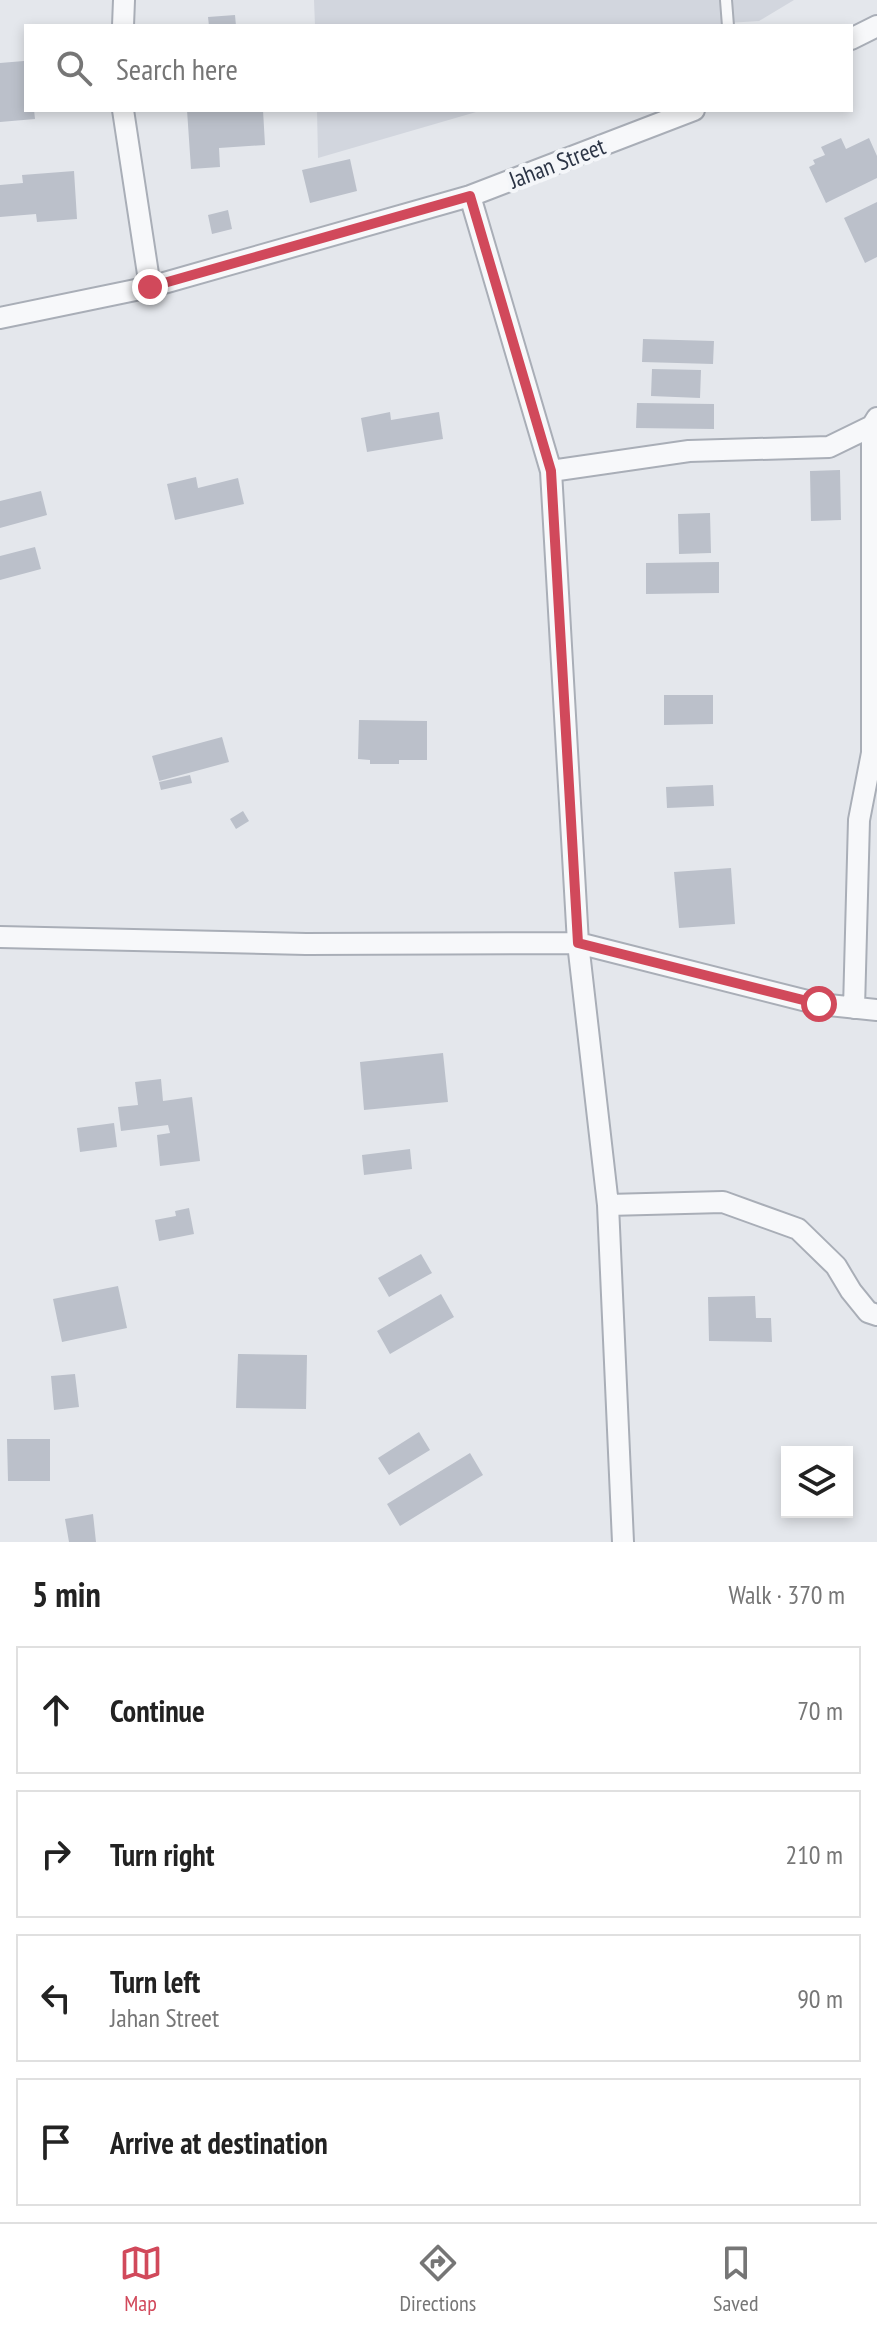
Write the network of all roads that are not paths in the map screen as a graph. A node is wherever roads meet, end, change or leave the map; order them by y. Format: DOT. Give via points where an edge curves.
graph roads {
  1 [pos="124,0"];
  2 [pos="726,0"];
  3 [pos="123,24"];
  4 [pos="728,24"];
  5 [pos="877,26"];
  6 [pos="853,38"];
  7 [pos="123,112"];
  8 [pos="689,112"];
  9 [pos="470,196"];
  10 [pos="150,287"];
  11 [pos="0,318"];
  12 [pos="874,422"];
  13 [pos="551,471"];
  14 [pos="0,937"];
  15 [pos="578,943"];
  16 [pos="854,1008"];
  17 [pos="877,1010"];
  18 [pos="608,1205"];
  19 [pos="877,1315"];
  20 [pos="623,1542"];
  1 -- 3 [label="street"];
  2 -- 4 [label="lane"];
  5 -- 6 [label="street"];
  7 -- 10 [label="street"];
  8 -- 9 [label="street, Jahan Street"];
  9 -- 10 [label="street, Jahan Street"];
  9 -- 13 [label="street"];
  10 -- 11 [label="street, Jahan Street"];
  12 -- 13 [label="street" via="829,447 689,451"];
  12 -- 16 [label="street" via="872,753 859,820"];
  13 -- 15 [label="street"];
  14 -- 15 [label="street"];
  15 -- 16 [label="street" via="819,1004"];
  15 -- 18 [label="street"];
  16 -- 17 [label="street"];
  18 -- 19 [label="street" via="723,1202 798,1229 836,1266 868,1312"];
  18 -- 20 [label="street"];
}
